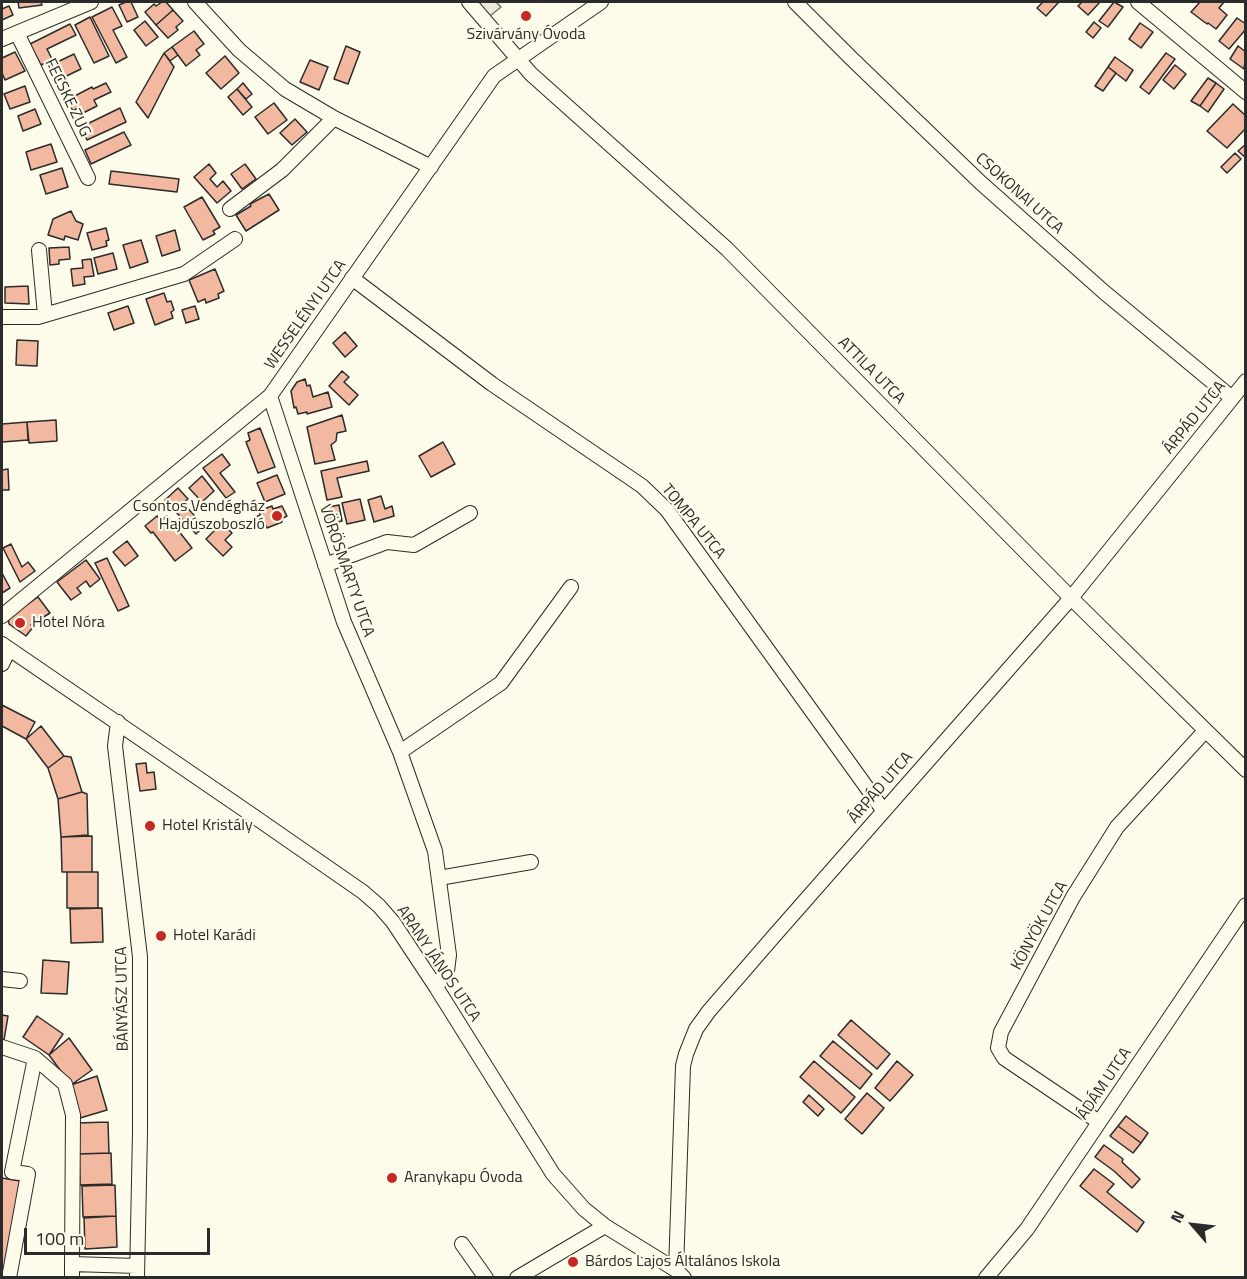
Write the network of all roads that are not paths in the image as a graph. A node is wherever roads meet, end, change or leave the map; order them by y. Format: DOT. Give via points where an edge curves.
graph roads {
  1 [pos="91,2"];
  2 [pos="195,2"];
  3 [pos="469,2"];
  4 [pos="600,2"];
  5 [pos="795,2"];
  6 [pos="1138,2"];
  7 [pos="16,33"];
  8 [pos="2,39"];
  9 [pos="518,59"];
  10 [pos="1245,92"];
  11 [pos="334,118"];
  12 [pos="431,167"];
  13 [pos="88,178"];
  14 [pos="230,209"];
  15 [pos="234,239"];
  16 [pos="39,250"];
  17 [pos="352,278"];
  18 [pos="45,315"];
  19 [pos="2,316"];
  20 [pos="1245,381"];
  21 [pos="270,396"];
  22 [pos="1232,398"];
  23 [pos="470,513"];
  24 [pos="325,565"];
  25 [pos="571,587"];
  26 [pos="1071,598"];
  27 [pos="2,616"];
  28 [pos="5,646"];
  29 [pos="2,664"];
  30 [pos="118,722"];
  31 [pos="1205,731"];
  32 [pos="400,752"];
  33 [pos="1245,770"];
  34 [pos="883,810"];
  35 [pos="531,862"];
  36 [pos="439,878"];
  37 [pos="1245,905"];
  38 [pos="2,980"];
  39 [pos="20,981"];
  40 [pos="436,987"];
  41 [pos="2,1047"];
  42 [pos="35,1058"];
  43 [pos="1099,1122"];
  44 [pos="605,1226"];
  45 [pos="462,1244"];
  46 [pos="72,1271"];
  47 [pos="137,1272"];
  48 [pos="680,1274"];
  49 [pos="9,1278"];
  50 [pos="486,1278"];
  51 [pos="517,1278"];
  52 [pos="986,1278"];
  1 -- 7 [label="street"];
  2 -- 11 [label="street" via="263,72"];
  3 -- 9 [label="street, ATTILA UTCA"];
  4 -- 9 [label="street, WESSELÉNYI UTCA"];
  5 -- 22 [label="street, CSOKONAI UTCA" via="981,183"];
  6 -- 10 [label="street"];
  7 -- 8 [label="street"];
  7 -- 13 [label="street, FECSKE ZUG"];
  9 -- 12 [label="street, WESSELÉNYI UTCA" via="495,76"];
  9 -- 26 [label="street, ATTILA UTCA" via="727,249"];
  11 -- 12 [label="street"];
  11 -- 14 [label="street" via="282,170"];
  12 -- 17 [label="street, WESSELÉNYI UTCA"];
  15 -- 18 [label="street" via="184,274"];
  16 -- 18 [label="street"];
  17 -- 21 [label="street, WESSELÉNYI UTCA"];
  17 -- 34 [label="street, TOMPA UTCA" via="492,384 642,486 667,510"];
  18 -- 19 [label="street"];
  20 -- 22 [label="street, ÁRPÁD UTCA"];
  21 -- 24 [label="street, VÖRÖSMARTY UTCA"];
  21 -- 27 [label="street, WESSELÉNYI UTCA"];
  22 -- 26 [label="street, ÁRPÁD UTCA"];
  23 -- 24 [label="street" via="414,545 387,542"];
  24 -- 32 [label="street, VÖRÖSMARTY UTCA" via="344,622"];
  25 -- 32 [label="street" via="501,683"];
  26 -- 31 [label="street, ATTILA UTCA"];
  26 -- 34 [label="street, ÁRPÁD UTCA"];
  28 -- 29 [label="street"];
  28 -- 30 [label="street, ARANY JÁNOS UTCA"];
  30 -- 40 [label="street, ARANY JÁNOS UTCA" via="363,892 393,922"];
  30 -- 47 [label="street, BÁNYÁSZ UTCA" via="115,746 140,957"];
  31 -- 33 [label="street, ATTILA UTCA"];
  31 -- 43 [label="street, KÖNYÖK UTCA" via="1117,827 1073,897 1001,1032 999,1048 1004,1058"];
  32 -- 36 [label="street, VÖRÖSMARTY UTCA" via="435,851"];
  34 -- 48 [label="street, ÁRPÁD UTCA" via="709,1011 690,1041 683,1066"];
  35 -- 36 [label="street"];
  36 -- 40 [label="street, VÖRÖSMARTY UTCA" via="448,955 447,971"];
  37 -- 43 [label="street, ÁDÁM UTCA"];
  38 -- 39 [label="street"];
  40 -- 44 [label="street, ARANY JÁNOS UTCA" via="553,1174"];
  41 -- 42 [label="street"];
  42 -- 46 [label="street" via="65,1084 73,1115"];
  42 -- 49 [label="street" via="12,1172 28,1174"];
  43 -- 52 [label="street, ÁDÁM UTCA" via="1027,1229"];
  44 -- 48 [label="street, ARANY JÁNOS UTCA"];
  44 -- 51 [label="street"];
  45 -- 50 [label="street"];
  46 -- 47 [label="street"];
}
